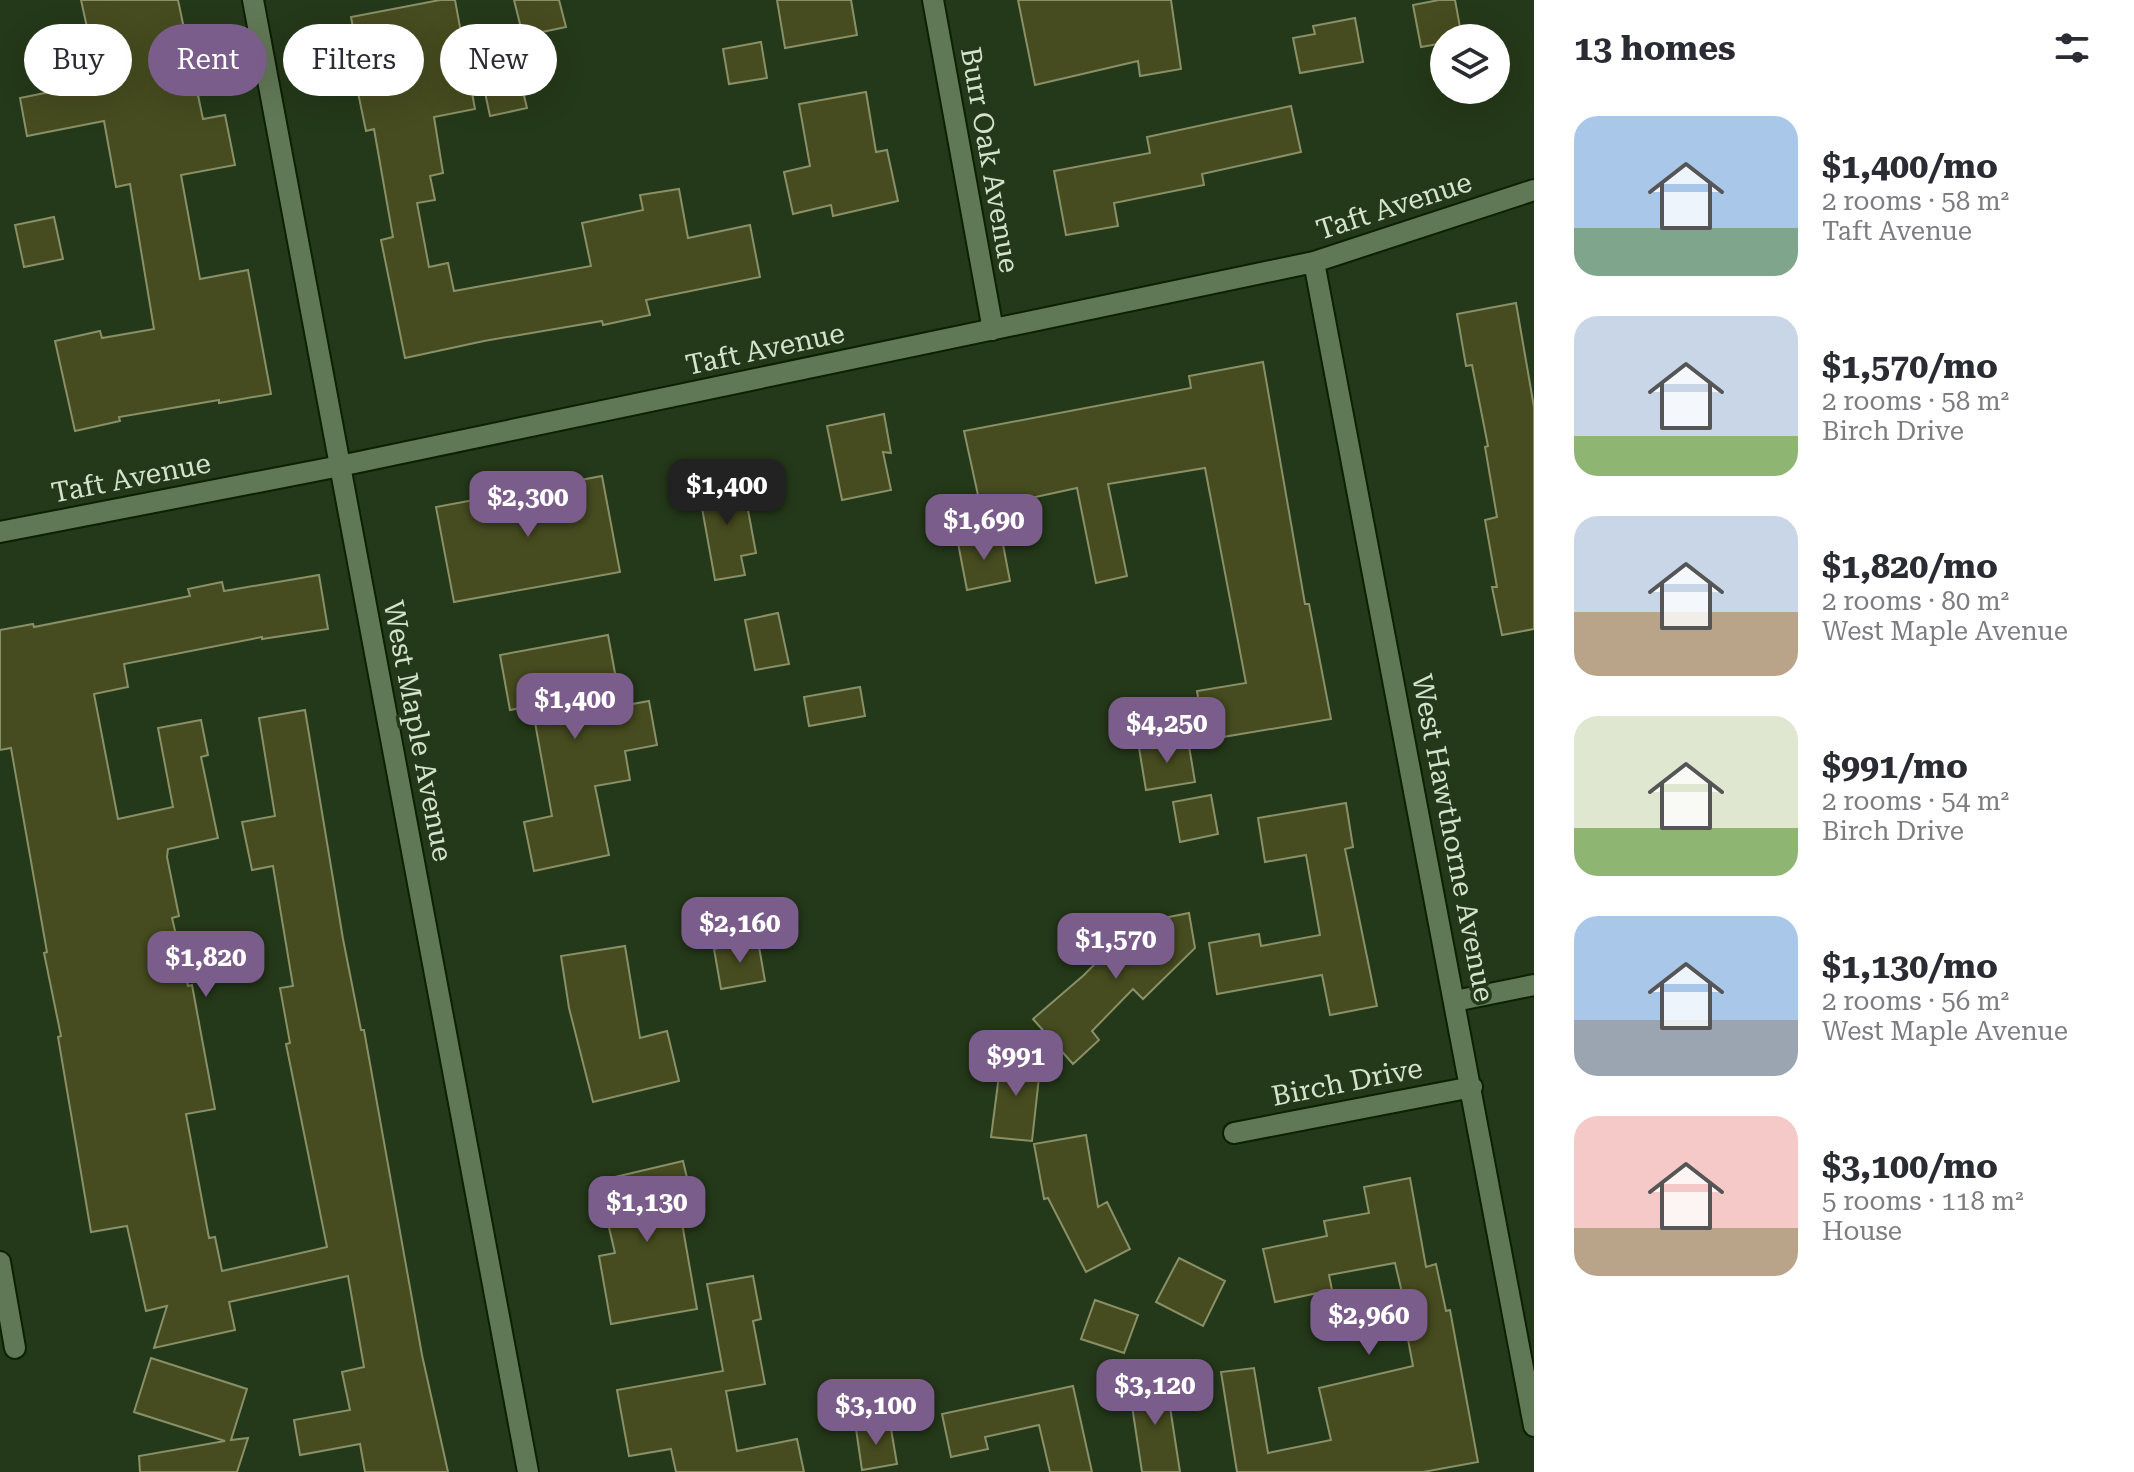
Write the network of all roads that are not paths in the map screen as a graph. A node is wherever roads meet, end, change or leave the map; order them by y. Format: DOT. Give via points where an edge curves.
graph roads {
  1 [pos="253,0"];
  2 [pos="933,0"];
  3 [pos="1534,190"];
  4 [pos="1314,262"];
  5 [pos="993,330"];
  6 [pos="340,466"];
  7 [pos="0,532"];
  8 [pos="1534,985"];
  9 [pos="1455,1001"];
  10 [pos="1472,1087"];
  11 [pos="1234,1133"];
  12 [pos="0,1262"];
  13 [pos="15,1348"];
  14 [pos="1534,1426"];
  15 [pos="528,1472"];
  1 -- 6 [label="street, West Maple Avenue"];
  2 -- 5 [label="street, Burr Oak Avenue"];
  3 -- 4 [label="street, Taft Avenue"];
  4 -- 5 [label="street, Taft Avenue"];
  4 -- 9 [label="street, West Hawthorne Avenue"];
  5 -- 6 [label="street, Taft Avenue"];
  6 -- 7 [label="street, Taft Avenue"];
  6 -- 15 [label="street, West Maple Avenue"];
  8 -- 9 [label="street"];
  9 -- 10 [label="street, West Hawthorne Avenue"];
  10 -- 11 [label="street, Birch Drive"];
  10 -- 14 [label="street, West Hawthorne Avenue"];
  12 -- 13 [label="street"];
}
